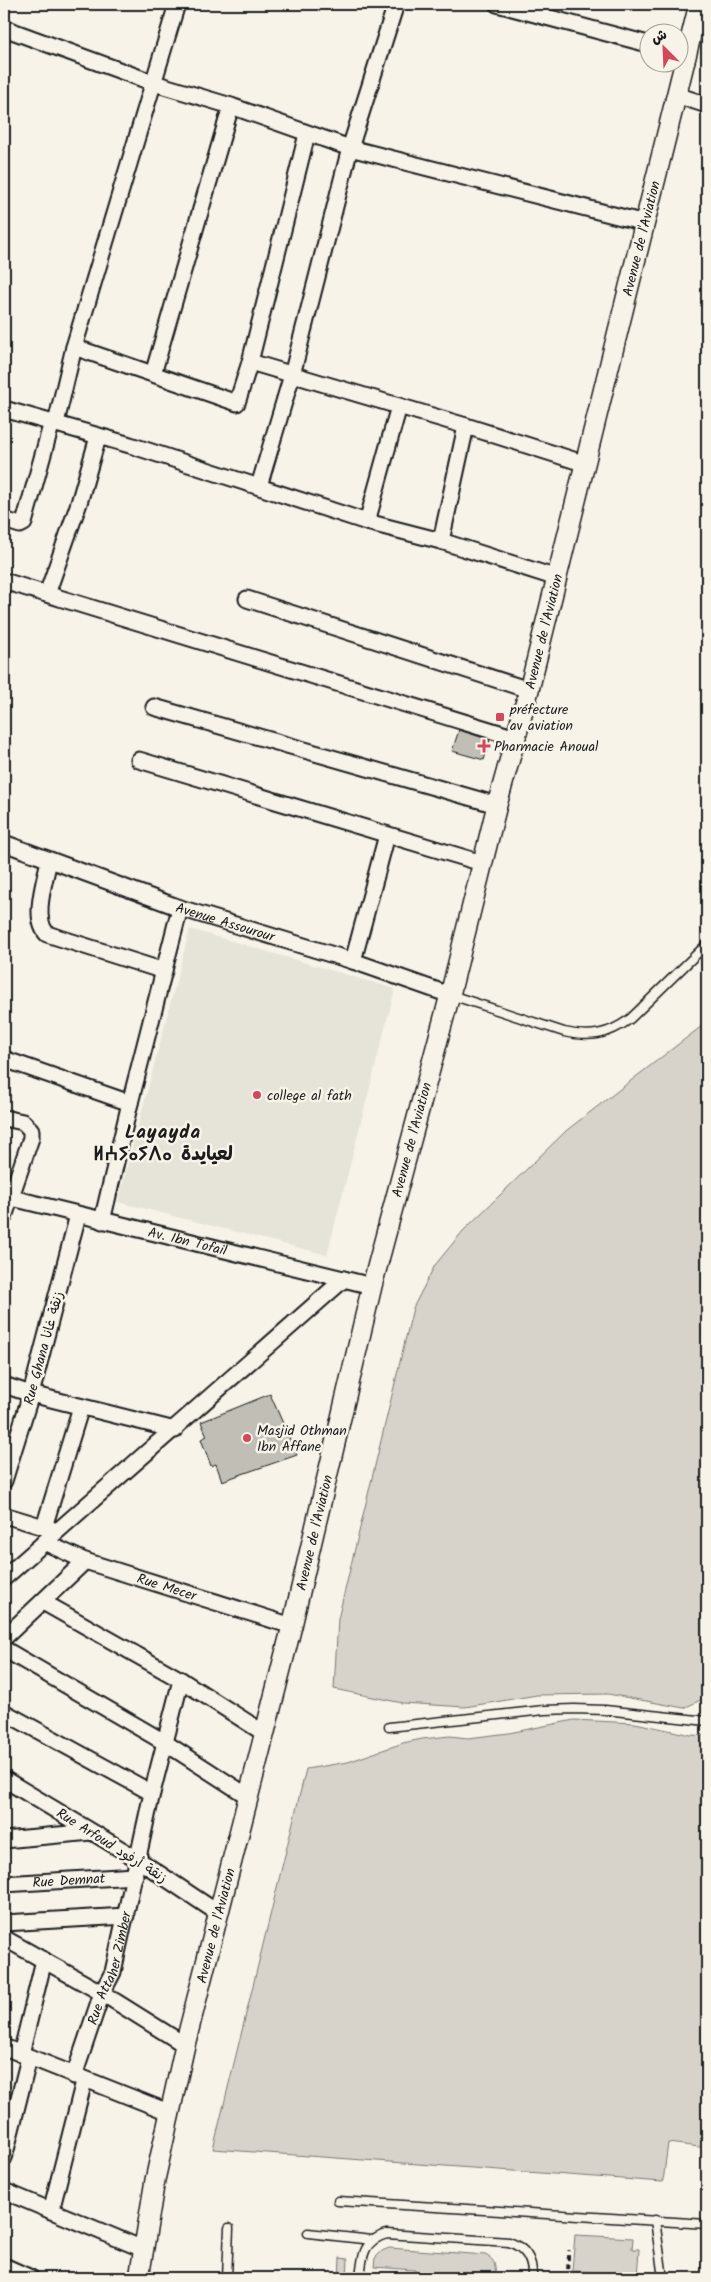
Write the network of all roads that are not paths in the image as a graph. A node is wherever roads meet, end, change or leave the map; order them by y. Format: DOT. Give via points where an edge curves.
graph roads {
  1 [pos="177,4"];
  2 [pos="396,4"];
  3 [pos="497,4"];
  4 [pos="699,4"];
  5 [pos="4,28"];
  6 [pos="688,36"];
  7 [pos="638,41"];
  8 [pos="679,72"];
  9 [pos="154,83"];
  10 [pos="676,95"];
  11 [pos="707,105"];
  12 [pos="231,106"];
  13 [pos="307,134"];
  14 [pos="350,148"];
  15 [pos="645,223"];
  16 [pos="74,347"];
  17 [pos="250,362"];
  18 [pos="153,374"];
  19 [pos="292,375"];
  20 [pos="399,406"];
  21 [pos="4,409"];
  22 [pos="54,423"];
  23 [pos="466,426"];
  24 [pos="98,437"];
  25 [pos="586,464"];
  26 [pos="260,486"];
  27 [pos="4,520"];
  28 [pos="367,522"];
  29 [pos="440,541"];
  30 [pos="557,578"];
  31 [pos="4,581"];
  32 [pos="47,594"];
  33 [pos="248,599"];
  34 [pos="529,690"];
  35 [pos="154,706"];
  36 [pos="516,738"];
  37 [pos="139,760"];
  38 [pos="497,805"];
  39 [pos="388,835"];
  40 [pos="4,843"];
  41 [pos="49,860"];
  42 [pos="482,863"];
  43 [pos="180,908"];
  44 [pos="707,944"];
  45 [pos="353,961"];
  46 [pos="164,971"];
  47 [pos="450,995"];
  48 [pos="4,1059"];
  49 [pos="130,1103"];
  50 [pos="4,1118"];
  51 [pos="7,1197"];
  52 [pos="78,1216"];
  53 [pos="4,1217"];
  54 [pos="102,1221"];
  55 [pos="344,1279"];
  56 [pos="372,1286"];
  57 [pos="4,1385"];
  58 [pos="31,1394"];
  59 [pos="81,1406"];
  60 [pos="175,1430"];
  61 [pos="4,1480"];
  62 [pos="4,1515"];
  63 [pos="51,1529"];
  64 [pos="44,1542"];
  65 [pos="85,1561"];
  66 [pos="4,1578"];
  67 [pos="44,1602"];
  68 [pos="292,1626"];
  69 [pos="4,1638"];
  70 [pos="4,1649"];
  71 [pos="181,1680"];
  72 [pos="4,1712"];
  73 [pos="707,1721"];
  74 [pos="389,1727"];
  75 [pos="264,1733"];
  76 [pos="164,1742"];
  77 [pos="4,1779"];
  78 [pos="152,1793"];
  79 [pos="249,1797"];
  80 [pos="91,1832"];
  81 [pos="4,1840"];
  82 [pos="137,1859"];
  83 [pos="135,1876"];
  84 [pos="4,1884"];
  85 [pos="218,1913"];
  86 [pos="126,1916"];
  87 [pos="4,1923"];
  88 [pos="4,1938"];
  89 [pos="44,1960"];
  90 [pos="102,1992"];
  91 [pos="185,2045"];
  92 [pos="4,2047"];
  93 [pos="25,2056"];
  94 [pos="79,2078"];
  95 [pos="171,2113"];
  96 [pos="4,2158"];
  97 [pos="4,2191"];
  98 [pos="338,2201"];
  99 [pos="51,2211"];
  100 [pos="654,2220"];
  101 [pos="707,2224"];
  102 [pos="230,2228"];
  103 [pos="308,2233"];
  104 [pos="372,2240"];
  105 [pos="143,2249"];
  106 [pos="4,2266"];
  107 [pos="31,2278"];
  108 [pos="139,2278"];
  109 [pos="227,2278"];
  110 [pos="360,2278"];
  111 [pos="532,2278"];
  112 [pos="663,2278"];
  1 -- 9 [label="street"];
  2 -- 14 [label="street"];
  3 -- 7 [label="street"];
  4 -- 6 [label="street, Avenue de l'Aviation"];
  5 -- 9 [label="street"];
  8 -- 10 [label="street, Avenue de l'Aviation"];
  9 -- 12 [label="street"];
  9 -- 16 [label="street"];
  10 -- 11 [label="street"];
  10 -- 15 [label="street, Avenue de l'Aviation"];
  12 -- 13 [label="street"];
  12 -- 18 [label="street"];
  13 -- 14 [label="street"];
  13 -- 17 [label="street"];
  14 -- 15 [label="street"];
  14 -- 19 [label="street"];
  15 -- 25 [label="street, Avenue de l'Aviation"];
  16 -- 18 [label="street"];
  16 -- 22 [label="street"];
  17 -- 18 [label="street" via="237,403"];
  17 -- 19 [label="street"];
  19 -- 20 [label="street"];
  19 -- 26 [label="street"];
  20 -- 23 [label="street"];
  20 -- 28 [label="street"];
  21 -- 22 [label="street"];
  22 -- 24 [label="street"];
  22 -- 27 [label="street" via="24,522 20,525"];
  23 -- 25 [label="street"];
  23 -- 29 [label="street"];
  24 -- 26 [label="street"];
  24 -- 32 [label="street"];
  25 -- 30 [label="street, Avenue de l'Aviation"];
  26 -- 28 [label="street"];
  28 -- 29 [label="street"];
  29 -- 30 [label="street"];
  30 -- 34 [label="street, Avenue de l'Aviation"];
  31 -- 32 [label="street"];
  32 -- 36 [label="street"];
  33 -- 34 [label="street"];
  34 -- 36 [label="street, Avenue de l'Aviation"];
  35 -- 38 [label="street"];
  36 -- 38 [label="street, Avenue de l'Aviation"];
  37 -- 39 [label="street"];
  38 -- 42 [label="street, Avenue de l'Aviation"];
  39 -- 42 [label="street"];
  39 -- 45 [label="street"];
  40 -- 41 [label="street, Avenue Assourour"];
  41 -- 43 [label="street, Avenue Assourour"];
  41 -- 46 [label="street" via="39,918 47,934"];
  42 -- 47 [label="street, Avenue de l'Aviation"];
  43 -- 45 [label="street, Avenue Assourour"];
  43 -- 46 [label="street"];
  44 -- 47 [label="lane" via="630,1020 599,1036 564,1032"];
  45 -- 47 [label="street, Avenue Assourour"];
  46 -- 49 [label="street"];
  47 -- 56 [label="street, Avenue de l'Aviation"];
  48 -- 49 [label="street"];
  49 -- 54 [label="street"];
  50 -- 51 [label="street" via="23,1122 31,1130 31,1138"];
  51 -- 52 [label="street, Av. Ibn Tofail"];
  51 -- 53 [label="street"];
  52 -- 54 [label="street, Av. Ibn Tofail"];
  52 -- 58 [label="street, Rue Ghana زنقة غانا"];
  54 -- 55 [label="street, Av. Ibn Tofail"];
  55 -- 56 [label="street, Av. Ibn Tofail"];
  55 -- 60 [label="street"];
  56 -- 68 [label="street, Avenue de l'Aviation"];
  57 -- 58 [label="street"];
  58 -- 59 [label="street"];
  58 -- 61 [label="street, Rue Ghana زنقة غانا"];
  59 -- 60 [label="street"];
  59 -- 63 [label="street"];
  60 -- 63 [label="street"];
  62 -- 63 [label="street"];
  63 -- 64 [label="street"];
  64 -- 65 [label="street, Rue Mecer"];
  64 -- 66 [label="street"];
  65 -- 67 [label="street"];
  65 -- 68 [label="street, Rue Mecer"];
  67 -- 69 [label="street"];
  67 -- 71 [label="street"];
  68 -- 75 [label="street, Avenue de l'Aviation"];
  70 -- 76 [label="street"];
  71 -- 75 [label="street"];
  71 -- 76 [label="street, Rue Attaher Zimber"];
  72 -- 78 [label="street"];
  73 -- 74 [label="lane" via="574,1709"];
  75 -- 79 [label="street, Avenue de l'Aviation"];
  76 -- 78 [label="street, Rue Attaher Zimber"];
  76 -- 79 [label="street"];
  77 -- 80 [label="street, Rue Arfoud زنقة أرفود"];
  78 -- 82 [label="street, Rue Attaher Zimber"];
  79 -- 85 [label="street, Avenue de l'Aviation"];
  80 -- 81 [label="street"];
  80 -- 82 [label="street, Rue Arfoud زنقة أرفود"];
  82 -- 83 [label="street, Rue Attaher Zimber"];
  82 -- 85 [label="street, Rue Arfoud زنقة أرفود"];
  83 -- 84 [label="street, Rue Demnat"];
  83 -- 86 [label="street, Rue Attaher Zimber"];
  85 -- 91 [label="street, Avenue de l'Aviation"];
  86 -- 87 [label="street"];
  86 -- 90 [label="street, Rue Attaher Zimber" via="113,1972"];
  88 -- 89 [label="street"];
  89 -- 90 [label="street"];
  89 -- 93 [label="street"];
  90 -- 91 [label="street"];
  90 -- 94 [label="street, Rue Attaher Zimber"];
  91 -- 95 [label="street, Avenue de l'Aviation"];
  92 -- 93 [label="street"];
  93 -- 94 [label="street"];
  93 -- 96 [label="street"];
  94 -- 95 [label="street"];
  94 -- 99 [label="street, Rue Attaher Zimber"];
  95 -- 105 [label="street, Avenue de l'Aviation"];
  97 -- 99 [label="street"];
  98 -- 100 [label="lane"];
  99 -- 105 [label="street"];
  100 -- 101 [label="lane"];
  100 -- 112 [label="lane"];
  102 -- 109 [label="lane"];
  103 -- 104 [label="lane"];
  104 -- 110 [label="lane" via="362,2254"];
  104 -- 111 [label="lane" via="387,2234 509,2242 526,2253 532,2265"];
  105 -- 108 [label="street, Avenue de l'Aviation"];
  106 -- 107 [label="street"];
}
